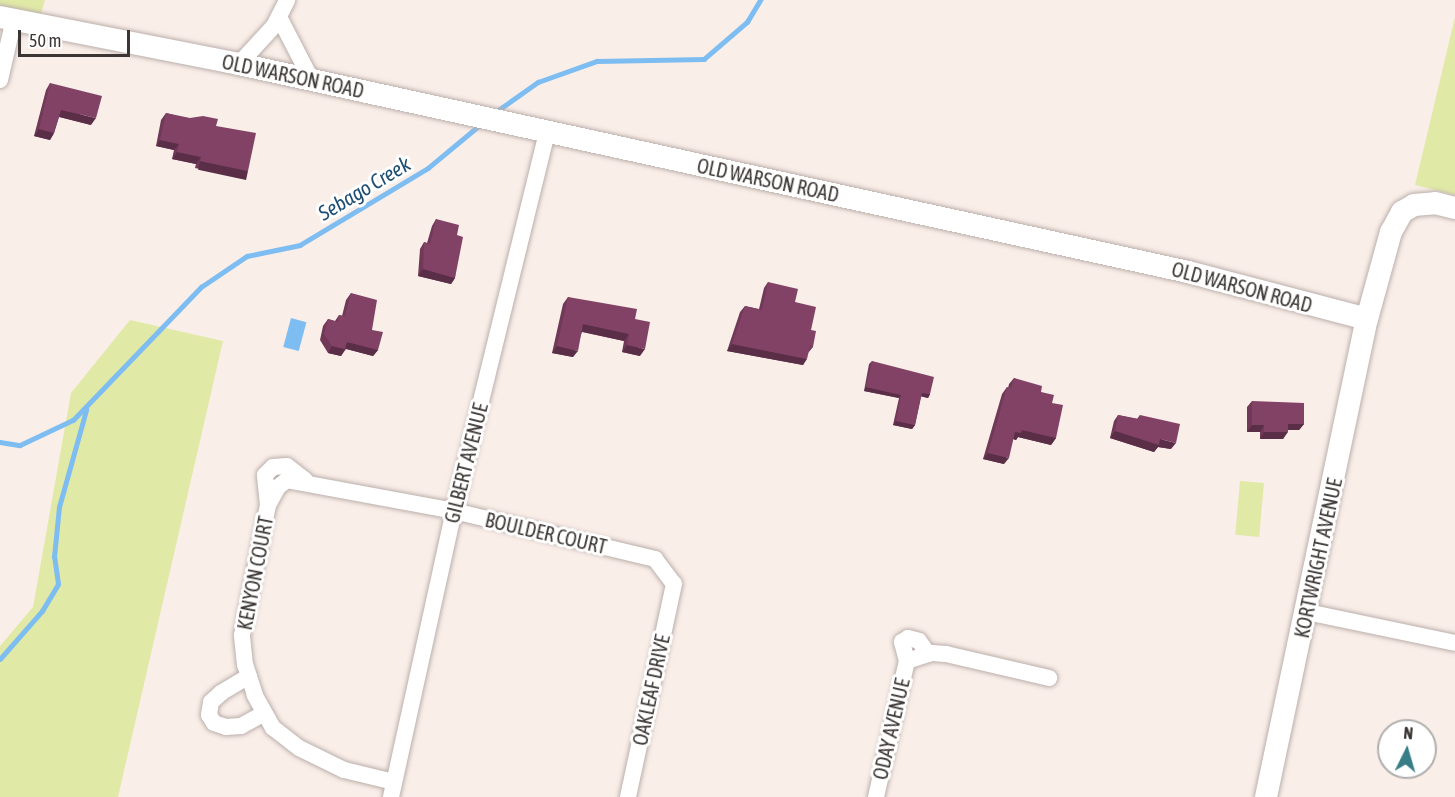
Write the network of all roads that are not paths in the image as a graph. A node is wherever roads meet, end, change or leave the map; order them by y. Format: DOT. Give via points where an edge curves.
graph roads {
  1 [pos="287,0"];
  2 [pos="279,17"];
  3 [pos="7,18"];
  4 [pos="239,64"];
  5 [pos="311,79"];
  6 [pos="0,80"];
  7 [pos="547,131"];
  8 [pos="1455,208"];
  9 [pos="1367,319"];
  10 [pos="302,480"];
  11 [pos="454,511"];
  12 [pos="674,584"];
  13 [pos="1307,612"];
  14 [pos="1455,643"];
  15 [pos="249,676"];
  16 [pos="1049,678"];
  17 [pos="264,713"];
  18 [pos="393,789"];
  19 [pos="628,797"];
  20 [pos="876,797"];
  21 [pos="1266,797"];
  1 -- 2 [label="street"];
  2 -- 4 [label="street"];
  2 -- 5 [label="street"];
  3 -- 4 [label="street, OLD WARSON ROAD"];
  3 -- 6 [label="street"];
  4 -- 5 [label="street, OLD WARSON ROAD"];
  5 -- 7 [label="street, OLD WARSON ROAD"];
  7 -- 9 [label="street, OLD WARSON ROAD" via="1188,272"];
  7 -- 11 [label="street, GILBERT AVENUE"];
  8 -- 9 [label="street" via="1421,203 1395,220"];
  9 -- 13 [label="street, KORTWRIGHT AVENUE"];
  10 -- 11 [label="street, BOULDER COURT"];
  10 -- 15 [label="street, KENYON COURT" via="287,466 273,466 266,475 268,505 243,635"];
  11 -- 12 [label="street, BOULDER COURT" via="655,559"];
  11 -- 18 [label="street, GILBERT AVENUE"];
  12 -- 19 [label="street, OAKLEAF DRIVE"];
  13 -- 14 [label="street"];
  13 -- 21 [label="street, KORTWRIGHT AVENUE"];
  15 -- 17 [label="street, KENYON COURT"];
  15 -- 17 [label="street" via="211,702 209,715 214,723 226,727 241,726"];
  16 -- 20 [label="street, ODAY AVENUE" via="946,654 928,654 907,661"];
  17 -- 18 [label="street, KENYON COURT" via="273,728 320,760"];
}
